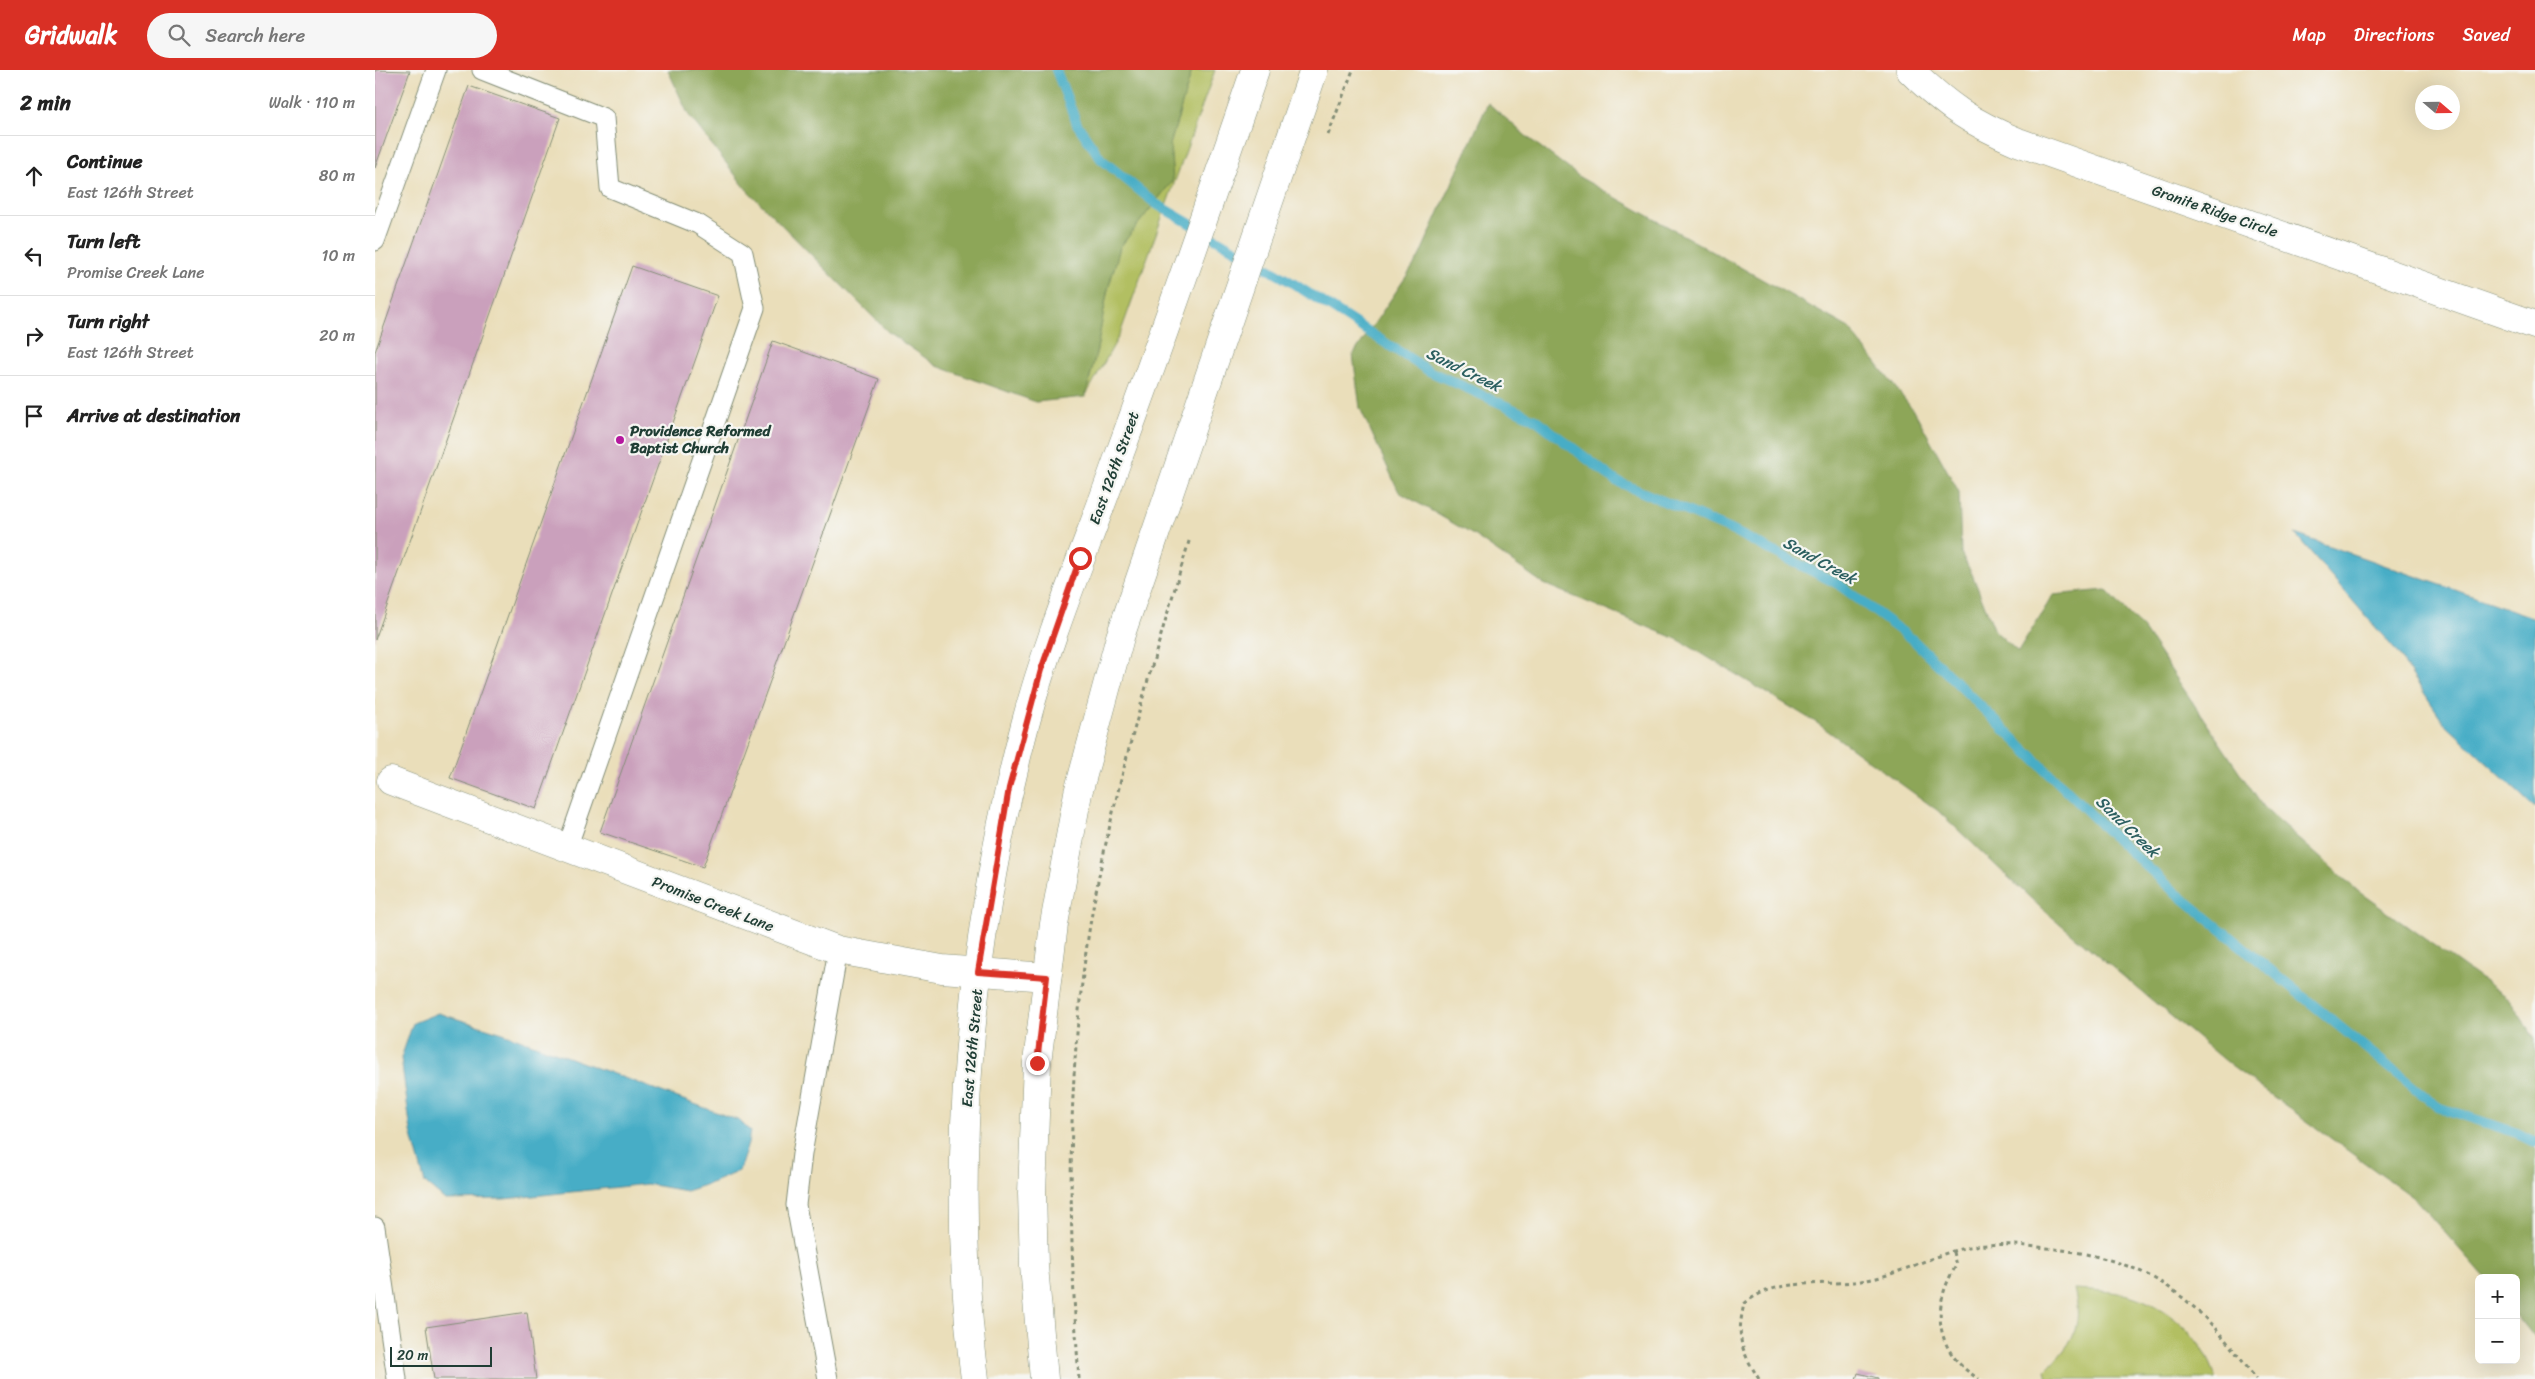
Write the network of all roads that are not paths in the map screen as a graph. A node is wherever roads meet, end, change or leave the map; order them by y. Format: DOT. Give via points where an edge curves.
graph roads {
  1 [pos="436,70"];
  2 [pos="482,70"];
  3 [pos="1255,70"];
  4 [pos="1314,70"];
  5 [pos="1910,70"];
  6 [pos="375,241"];
  7 [pos="2535,324"];
  8 [pos="383,782"];
  9 [pos="567,848"];
  10 [pos="838,950"];
  11 [pos="978,972"];
  12 [pos="1047,977"];
  13 [pos="375,1227"];
  14 [pos="397,1379"];
  15 [pos="828,1379"];
  16 [pos="975,1379"];
  17 [pos="1044,1379"];
  1 -- 6 [label="lane"];
  2 -- 9 [label="lane" via="604,118 610,188 698,224 743,253 755,308"];
  3 -- 11 [label="main road, East 126th Street" via="1041,670 1009,788"];
  4 -- 12 [label="main road" via="1120,637 1078,793"];
  5 -- 7 [label="main road, Granite Ridge Circle" via="1959,113 2003,136"];
  8 -- 9 [label="main road, Promise Creek Lane"];
  9 -- 10 [label="main road, Promise Creek Lane"];
  10 -- 11 [label="main road, Promise Creek Lane" via="942,970"];
  10 -- 15 [label="lane" via="796,1205"];
  11 -- 12 [label="main road, Promise Creek Lane"];
  11 -- 16 [label="main road, East 126th Street" via="964,1151 965,1261"];
  12 -- 17 [label="main road" via="1037,1063 1032,1193 1033,1266"];
  13 -- 14 [label="lane"];
}
